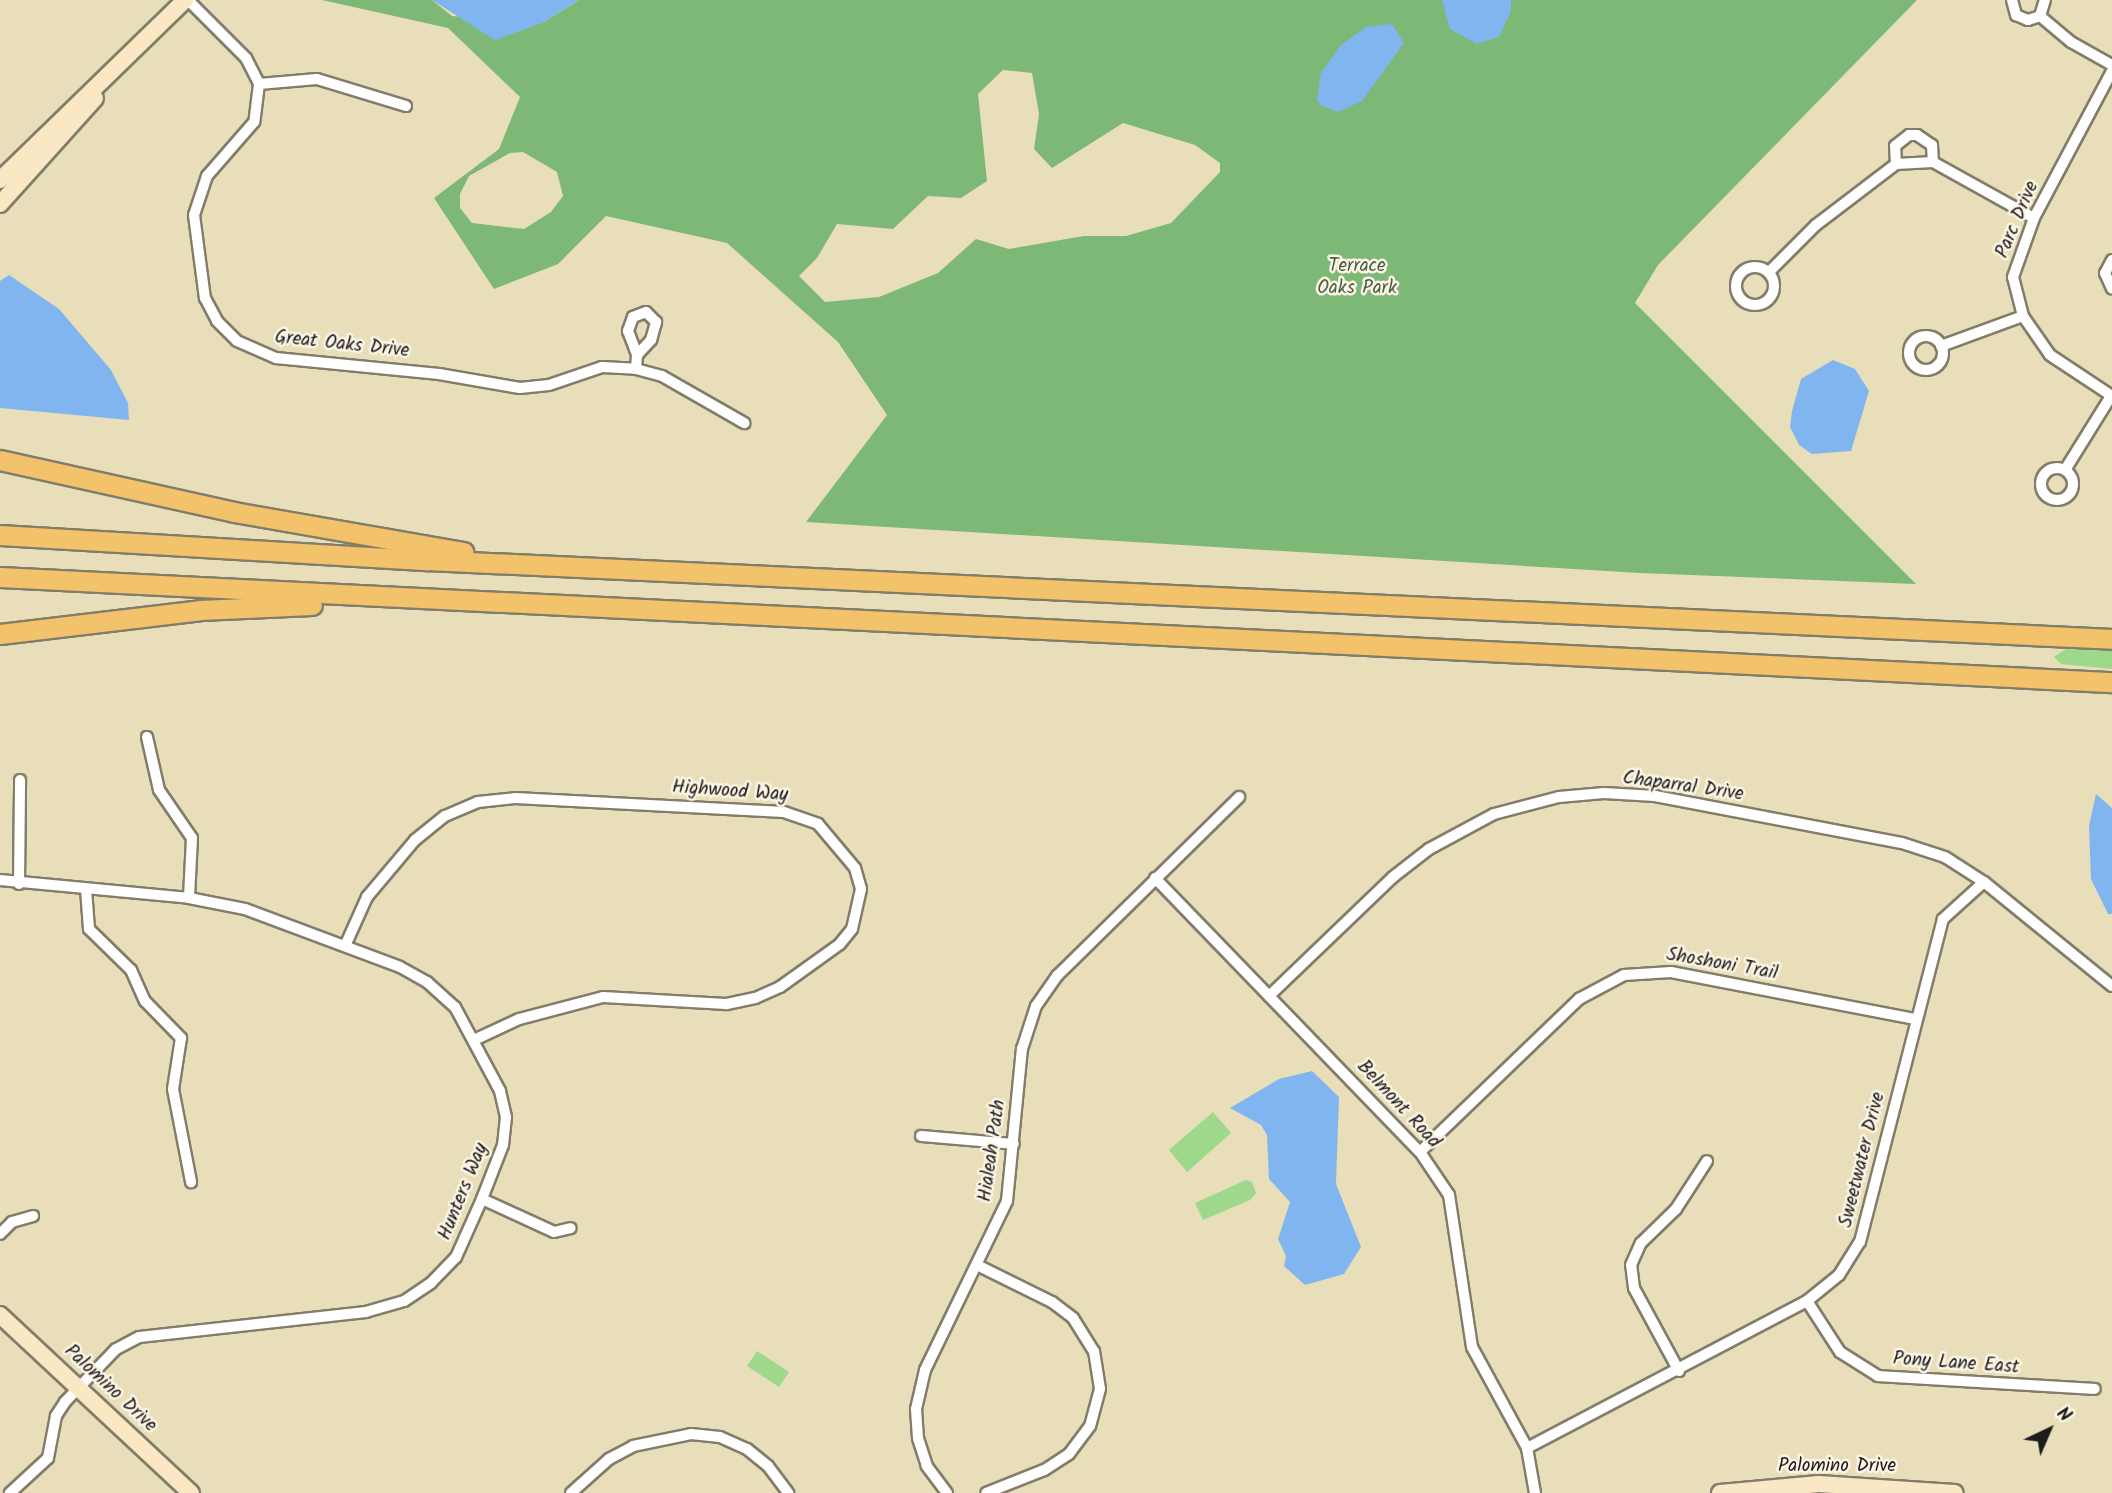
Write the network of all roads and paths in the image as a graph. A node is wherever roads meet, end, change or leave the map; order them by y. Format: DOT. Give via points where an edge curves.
graph roads {
  1 [pos="186,0"];
  2 [pos="2012,0"];
  3 [pos="2045,0"];
  4 [pos="2040,16"];
  5 [pos="128,55"];
  6 [pos="2112,65"];
  7 [pos="2112,71"];
  8 [pos="259,84"];
  9 [pos="406,106"];
  10 [pos="1933,162"];
  11 [pos="1896,164"];
  12 [pos="0,180"];
  13 [pos="0,204"];
  14 [pos="2034,218"];
  15 [pos="2112,260"];
  16 [pos="1769,272"];
  17 [pos="2112,289"];
  18 [pos="2023,316"];
  19 [pos="1941,346"];
  20 [pos="637,355"];
  21 [pos="636,369"];
  22 [pos="2112,396"];
  23 [pos="744,423"];
  24 [pos="0,460"];
  25 [pos="2065,470"];
  26 [pos="0,535"];
  27 [pos="534,564"];
  28 [pos="0,577"];
  29 [pos="423,600"];
  30 [pos="0,634"];
  31 [pos="2112,639"];
  32 [pos="2112,682"];
  33 [pos="147,737"];
  34 [pos="20,780"];
  35 [pos="1239,797"];
  36 [pos="1155,878"];
  37 [pos="0,880"];
  38 [pos="1984,882"];
  39 [pos="19,884"];
  40 [pos="86,889"];
  41 [pos="189,898"];
  42 [pos="345,946"];
  43 [pos="2112,986"];
  44 [pos="1269,996"];
  45 [pos="1916,1019"];
  46 [pos="474,1040"];
  47 [pos="921,1136"];
  48 [pos="1014,1144"];
  49 [pos="1420,1152"];
  50 [pos="1707,1161"];
  51 [pos="191,1182"];
  52 [pos="482,1199"];
  53 [pos="33,1216"];
  54 [pos="571,1228"];
  55 [pos="0,1234"];
  56 [pos="977,1265"];
  57 [pos="1807,1301"];
  58 [pos="0,1315"];
  59 [pos="1679,1371"];
  60 [pos="77,1387"];
  61 [pos="2095,1389"];
  62 [pos="1527,1448"];
  63 [pos="1891,1490"];
  64 [pos="10,1493"];
  65 [pos="191,1493"];
  66 [pos="571,1493"];
  67 [pos="788,1493"];
  68 [pos="947,1493"];
  69 [pos="986,1493"];
  70 [pos="1535,1493"];
  71 [pos="1720,1493"];
  72 [pos="1955,1493"];
  1 -- 5 [label="street"];
  1 -- 8 [label="street" via="246,58"];
  2 -- 4 [label="street" via="2013,10 2022,19"];
  3 -- 4 [label="street"];
  4 -- 6 [label="street" via="2071,42"];
  5 -- 12 [label="street"];
  5 -- 13 [label="street" via="77,122"];
  7 -- 14 [label="street, Parc Drive"];
  8 -- 9 [label="street" via="317,79"];
  8 -- 21 [label="street, Great Oaks Drive" via="254,122 207,176 194,215 205,298 217,321 237,341 276,358 439,374 520,388 549,385 602,367"];
  10 -- 11 [label="street"];
  10 -- 11 [label="street" via="1932,145 1926,138 1909,135 1895,146"];
  10 -- 14 [label="street"];
  11 -- 16 [label="street" via="1816,225"];
  14 -- 18 [label="street, Parc Drive" via="2013,277"];
  15 -- 17 [label="street" via="2105,273"];
  18 -- 19 [label="street"];
  18 -- 22 [label="street, Parc Drive" via="2050,355"];
  20 -- 21 [label="street"];
  21 -- 23 [label="street, Great Oaks Drive" via="662,376"];
  22 -- 25 [label="street"];
  24 -- 27 [label="highway" via="234,512"];
  26 -- 27 [label="highway"];
  27 -- 31 [label="highway"];
  28 -- 29 [label="highway"];
  29 -- 30 [label="highway" via="200,610"];
  29 -- 32 [label="highway"];
  33 -- 41 [label="street" via="159,790 192,838"];
  34 -- 39 [label="street"];
  35 -- 36 [label="street, Hialeah Path"];
  36 -- 44 [label="street, Belmont Road"];
  36 -- 48 [label="street, Hialeah Path" via="1058,975 1036,1006 1022,1049"];
  37 -- 39 [label="street, Hunters Way"];
  38 -- 43 [label="street, Chaparral Drive"];
  38 -- 44 [label="street, Chaparral Drive" via="1945,858 1902,843 1655,796 1559,797 1494,814 1429,849 1393,877"];
  38 -- 45 [label="street, Sweetwater Drive" via="1942,919"];
  39 -- 40 [label="street, Hunters Way"];
  40 -- 41 [label="street, Hunters Way"];
  40 -- 51 [label="street" via="89,929 131,970 145,1001 181,1038 173,1089"];
  41 -- 42 [label="street, Hunters Way" via="245,909"];
  42 -- 46 [label="street, Hunters Way" via="427,982 455,1006"];
  42 -- 46 [label="street, Highwood Way" via="367,897 415,840 445,816 478,802 515,798 784,812 818,824 855,868 861,889 852,929 841,944 755,998 726,1004 603,997 519,1019"];
  44 -- 49 [label="street, Belmont Road"];
  45 -- 49 [label="street, Shoshoni Trail" via="1671,972 1624,975 1579,999"];
  45 -- 57 [label="street, Sweetwater Drive" via="1860,1241 1839,1275"];
  46 -- 52 [label="street, Hunters Way" via="500,1091 506,1118 503,1144"];
  47 -- 48 [label="street"];
  48 -- 56 [label="street, Hialeah Path" via="1007,1201"];
  49 -- 62 [label="street, Belmont Road" via="1449,1195 1472,1347"];
  50 -- 59 [label="street" via="1676,1209 1641,1242 1630,1265 1634,1288"];
  52 -- 54 [label="street" via="554,1231"];
  52 -- 60 [label="street, Hunters Way" via="456,1257 431,1283 404,1301 366,1312 139,1337 116,1349"];
  53 -- 55 [label="street" via="12,1222"];
  56 -- 68 [label="street, Hialeah Path" via="925,1370 916,1409 918,1438 927,1466"];
  56 -- 69 [label="street" via="1052,1302 1073,1318 1094,1351 1100,1390 1090,1426 1069,1454 1044,1470"];
  57 -- 59 [label="street, Sweetwater Drive"];
  57 -- 61 [label="street, Pony Lane East" via="1840,1352 1878,1376"];
  58 -- 60 [label="street, Palomino Drive"];
  59 -- 62 [label="street, Sweetwater Drive"];
  60 -- 64 [label="street, Hunters Way" via="56,1416 48,1458"];
  60 -- 65 [label="street, Palomino Drive"];
  62 -- 70 [label="street, Belmont Road"];
  63 -- 71 [label="street, Palomino Drive" via="1819,1484"];
  63 -- 72 [label="street, Palomino Drive"];
  66 -- 67 [label="street" via="608,1459 633,1446 691,1434 720,1437 747,1449 768,1466"];
}
